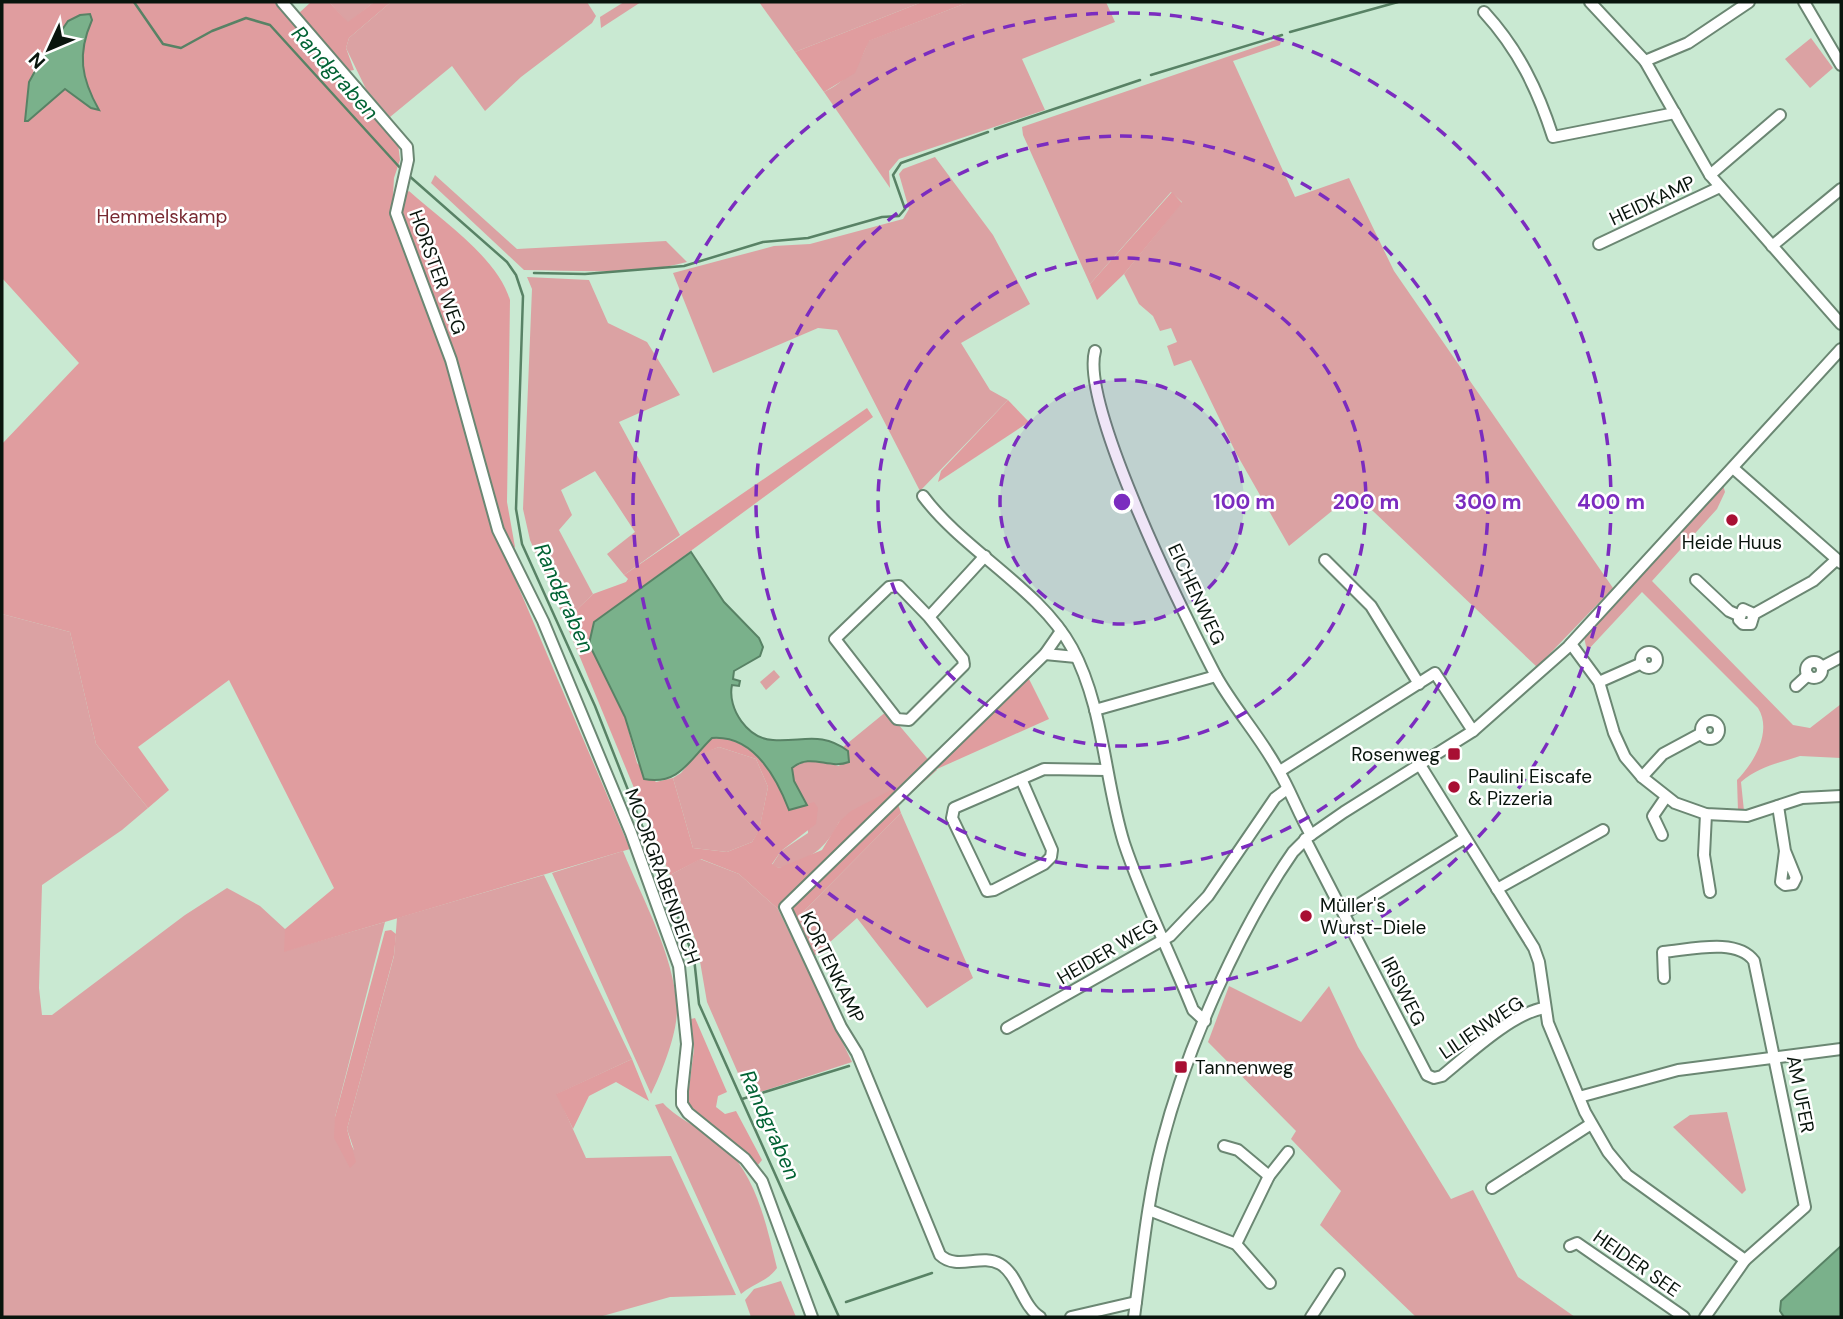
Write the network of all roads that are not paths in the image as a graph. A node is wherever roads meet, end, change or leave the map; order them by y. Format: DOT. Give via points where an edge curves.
graph roads {
  1 [pos="282,2"];
  2 [pos="1590,2"];
  3 [pos="1749,2"];
  4 [pos="1804,2"];
  5 [pos="1484,12"];
  6 [pos="1645,61"];
  7 [pos="1841,65"];
  8 [pos="1675,113"];
  9 [pos="1780,115"];
  10 [pos="1710,175"];
  11 [pos="1720,187"];
  12 [pos="1841,189"];
  13 [pos="1599,244"];
  14 [pos="1772,246"];
  15 [pos="1841,324"];
  16 [pos="1841,349"];
  17 [pos="1095,352"];
  18 [pos="1733,468"];
  19 [pos="923,496"];
  20 [pos="508,551"];
  21 [pos="985,556"];
  22 [pos="1325,560"];
  23 [pos="1839,561"];
  24 [pos="1696,580"];
  25 [pos="929,617"];
  26 [pos="1061,631"];
  27 [pos="1571,645"];
  28 [pos="1045,654"];
  29 [pos="1076,657"];
  30 [pos="1841,657"];
  31 [pos="1642,663"];
  32 [pos="1216,676"];
  33 [pos="1600,682"];
  34 [pos="1419,684"];
  35 [pos="1796,686"];
  36 [pos="1095,710"];
  37 [pos="1473,731"];
  38 [pos="1702,733"];
  39 [pos="1420,765"];
  40 [pos="1107,770"];
  41 [pos="1280,771"];
  42 [pos="1642,777"];
  43 [pos="1022,780"];
  44 [pos="1287,789"];
  45 [pos="1841,796"];
  46 [pos="1666,797"];
  47 [pos="1779,806"];
  48 [pos="1706,814"];
  49 [pos="1603,830"];
  50 [pos="1662,835"];
  51 [pos="1308,837"];
  52 [pos="1465,838"];
  53 [pos="1785,852"];
  54 [pos="1497,889"];
  55 [pos="1710,892"];
  56 [pos="1345,913"];
  57 [pos="1165,940"];
  58 [pos="1664,978"];
  59 [pos="1544,1008"];
  60 [pos="1205,1021"];
  61 [pos="1007,1028"];
  62 [pos="1841,1049"];
  63 [pos="1776,1058"];
  64 [pos="1438,1077"];
  65 [pos="1579,1097"];
  66 [pos="1591,1124"];
  67 [pos="1224,1146"];
  68 [pos="1288,1152"];
  69 [pos="1269,1176"];
  70 [pos="1492,1188"];
  71 [pos="1149,1210"];
  72 [pos="1236,1244"];
  73 [pos="1570,1247"];
  74 [pos="1745,1260"];
  75 [pos="1339,1274"];
  76 [pos="1270,1283"];
  77 [pos="1136,1302"];
  78 [pos="813,1317"];
  79 [pos="1040,1317"];
  80 [pos="1071,1317"];
  81 [pos="1134,1317"];
  82 [pos="1311,1317"];
  83 [pos="1684,1317"];
  84 [pos="1705,1317"];
  1 -- 20 [label="street, HORSTER WEG" via="407,148 396,213 451,360 494,518"];
  2 -- 6 [label="street"];
  3 -- 6 [label="street" via="1688,43"];
  4 -- 7 [label="street"];
  5 -- 8 [label="street" via="1536,85 1553,137"];
  6 -- 8 [label="street"];
  8 -- 10 [label="street"];
  9 -- 10 [label="street"];
  10 -- 11 [label="street"];
  11 -- 13 [label="street, HEIDKAMP"];
  11 -- 14 [label="street"];
  12 -- 14 [label="street"];
  14 -- 15 [label="street"];
  16 -- 18 [label="street"];
  17 -- 32 [label="street, EICHENWEG" via="1092,361 1101,404 1121,473"];
  18 -- 23 [label="street"];
  18 -- 27 [label="street"];
  19 -- 21 [label="street"];
  20 -- 78 [label="street, MOORGRABENDEICH" via="543,621 631,833 679,966 687,1044 682,1104 745,1159 762,1181"];
  21 -- 25 [label="street"];
  21 -- 26 [label="street"];
  22 -- 34 [label="street" via="1371,606"];
  23 -- 24 [label="street" via="1754,614 1746,609 1738,615 1729,611"];
  25 -- 25 [label="street" via="964,665 909,720 897,719 835,639 889,587 899,586"];
  26 -- 28 [label="street, KORTENKAMP"];
  26 -- 29 [label="street"];
  27 -- 33 [label="street"];
  27 -- 37 [label="street"];
  28 -- 29 [label="street"];
  28 -- 79 [label="street, KORTENKAMP" via="785,906 857,1053 940,1255 960,1263 992,1260 1003,1265"];
  29 -- 36 [label="street"];
  30 -- 35 [label="street" via="1822,667 1808,663 1808,676"];
  31 -- 33 [label="street"];
  32 -- 36 [label="street"];
  32 -- 41 [label="street, EICHENWEG"];
  33 -- 42 [label="street" via="1619,746"];
  34 -- 37 [label="street" via="1435,673"];
  34 -- 41 [label="street"];
  36 -- 40 [label="street"];
  37 -- 39 [label="street"];
  38 -- 42 [label="street" via="1663,754"];
  39 -- 51 [label="street"];
  39 -- 52 [label="street"];
  40 -- 43 [label="street" via="1044,769"];
  40 -- 57 [label="street" via="1124,842"];
  41 -- 44 [label="street, EICHENWEG"];
  42 -- 46 [label="street"];
  43 -- 43 [label="street" via="1051,857 987,891 952,818 953,810"];
  44 -- 51 [label="street, EICHENWEG"];
  44 -- 57 [label="street, HEIDER WEG" via="1275,798 1208,896"];
  45 -- 47 [label="street" via="1811,796"];
  46 -- 48 [label="street"];
  46 -- 50 [label="street" via="1653,816"];
  47 -- 48 [label="street" via="1754,815"];
  47 -- 53 [label="street"];
  48 -- 55 [label="street" via="1704,855"];
  49 -- 54 [label="street"];
  51 -- 56 [label="street, IRISWEG"];
  51 -- 60 [label="street" via="1284,865"];
  52 -- 54 [label="street"];
  52 -- 56 [label="street"];
  54 -- 59 [label="street" via="1538,958"];
  56 -- 64 [label="street, IRISWEG" via="1425,1070"];
  57 -- 60 [label="street" via="1194,1010"];
  57 -- 61 [label="street, HEIDER WEG"];
  58 -- 63 [label="street, AM UFER" via="1663,952 1736,947 1749,954 1758,969"];
  59 -- 64 [label="street, LILIENWEG" via="1512,1023"];
  59 -- 65 [label="street"];
  60 -- 71 [label="street" via="1162,1142"];
  62 -- 63 [label="street"];
  63 -- 65 [label="street" via="1678,1070"];
  63 -- 74 [label="street, AM UFER" via="1805,1209"];
  65 -- 66 [label="street"];
  66 -- 70 [label="street"];
  66 -- 74 [label="street" via="1627,1175"];
  67 -- 69 [label="street" via="1238,1150"];
  68 -- 69 [label="street"];
  69 -- 72 [label="street"];
  71 -- 72 [label="street"];
  71 -- 77 [label="street"];
  72 -- 76 [label="street"];
  73 -- 83 [label="street, HEIDER SEE" via="1577,1242"];
  74 -- 84 [label="street, AM UFER"];
  75 -- 82 [label="street"];
  77 -- 80 [label="street"];
  77 -- 81 [label="street"];
}
